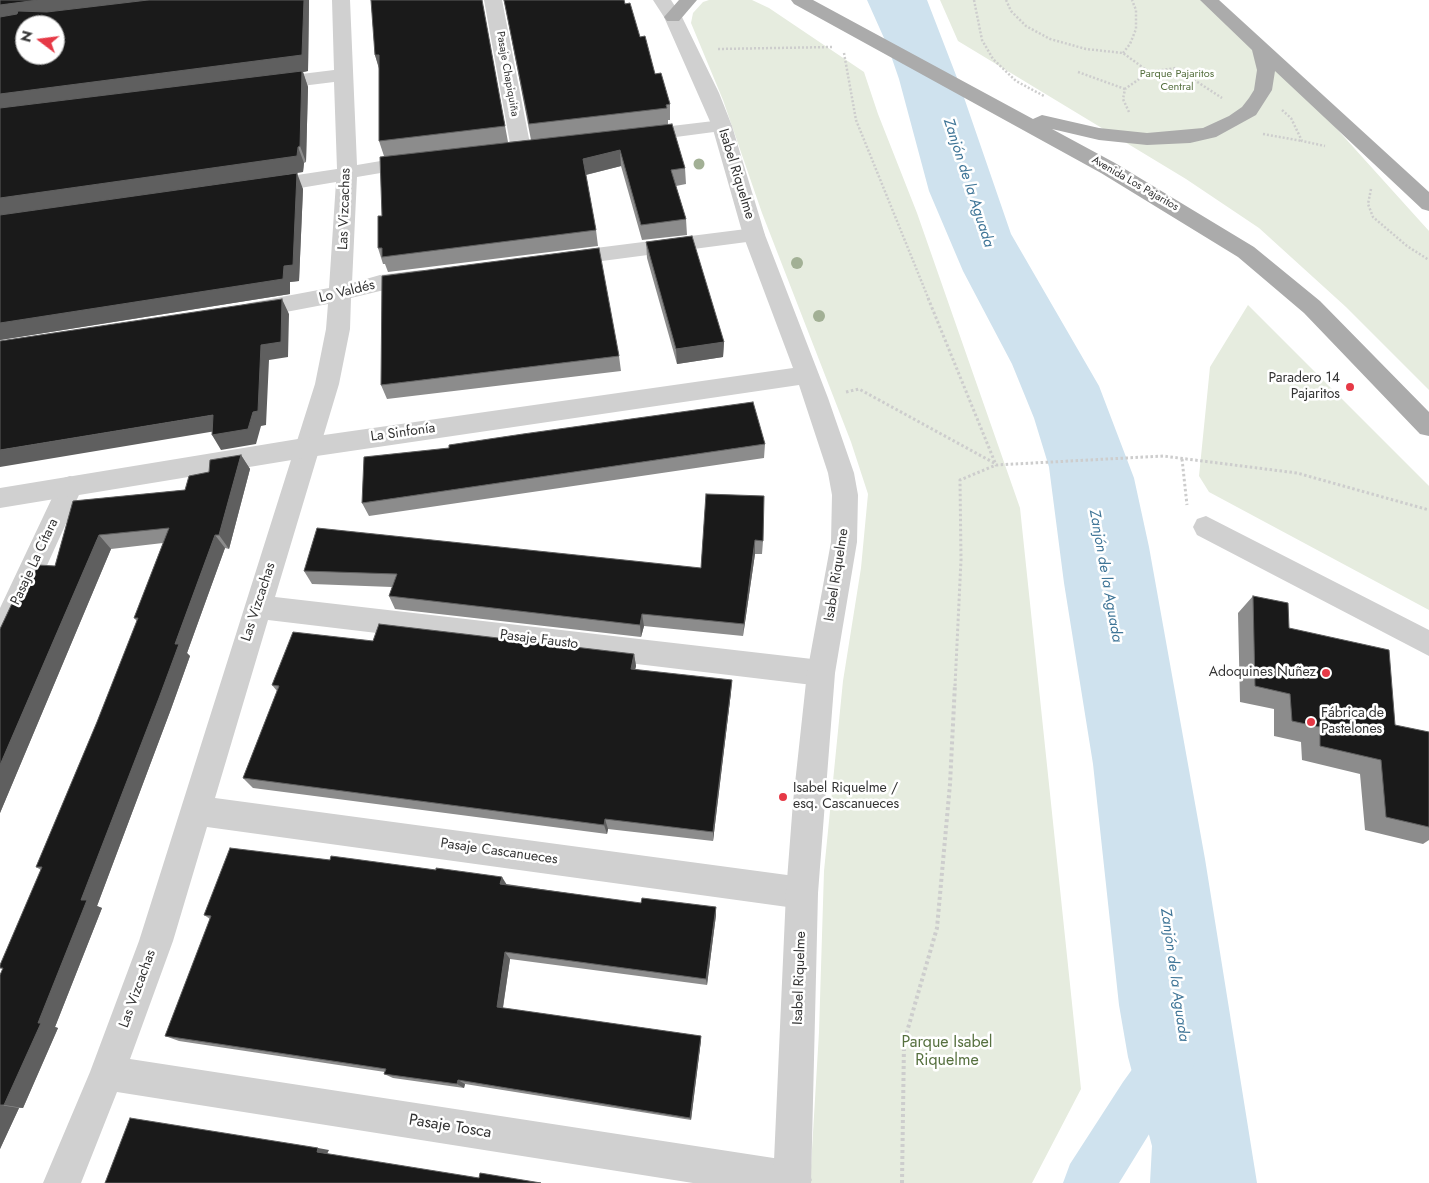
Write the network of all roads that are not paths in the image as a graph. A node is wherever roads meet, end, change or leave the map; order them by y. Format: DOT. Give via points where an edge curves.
graph roads {
  1 [pos="341,0"];
  2 [pos="493,0"];
  3 [pos="800,0"];
  4 [pos="1209,0"];
  5 [pos="673,4"];
  6 [pos="1260,45"];
  7 [pos="343,75"];
  8 [pos="255,86"];
  9 [pos="1004,111"];
  10 [pos="722,126"];
  11 [pos="618,138"];
  12 [pos="521,149"];
  13 [pos="432,159"];
  14 [pos="347,174"];
  15 [pos="244,190"];
  16 [pos="1429,204"];
  17 [pos="754,235"];
  18 [pos="544,262"];
  19 [pos="438,276"];
  20 [pos="341,294"];
  21 [pos="227,314"];
  22 [pos="811,386"];
  23 [pos="1429,426"];
  24 [pos="310,447"];
  25 [pos="70,486"];
  26 [pos="0,498"];
  27 [pos="1206,527"];
  28 [pos="257,607"];
  29 [pos="0,638"];
  30 [pos="1429,644"];
  31 [pos="821,673"];
  32 [pos="195,810"];
  33 [pos="802,893"];
  34 [pos="108,1073"];
  35 [pos="792,1181"];
  36 [pos="62,1183"];
  1 -- 7 [label="street, Las Vizcachas"];
  2 -- 12 [label="street, Pasaje Chapiquiña"];
  3 -- 9 [label="main road, Avenida Los Pajaritos"];
  4 -- 6 [label="main road"];
  5 -- 10 [label="street, Isabel Riquelme" via="687,50"];
  6 -- 9 [label="main road" via="1266,70 1258,100 1249,111 1224,127 1190,137 1168,139 1099,134"];
  6 -- 16 [label="main road"];
  7 -- 8 [label="street"];
  7 -- 14 [label="street, Las Vizcachas"];
  9 -- 23 [label="main road, Avenida Los Pajaritos" via="1156,196 1246,252 1312,307"];
  10 -- 11 [label="street"];
  10 -- 17 [label="street, Isabel Riquelme"];
  13 -- 14 [label="street" via="383,165"];
  14 -- 15 [label="street"];
  14 -- 20 [label="street, Las Vizcachas"];
  17 -- 18 [label="street"];
  17 -- 22 [label="street, Isabel Riquelme"];
  19 -- 20 [label="street, Lo Valdés" via="380,283"];
  20 -- 21 [label="street, Lo Valdés"];
  20 -- 24 [label="street, Las Vizcachas" via="331,365"];
  22 -- 24 [label="street, La Sinfonía"];
  22 -- 31 [label="street, Isabel Riquelme" via="841,473 845,495 844,542"];
  24 -- 25 [label="street, La Sinfonía"];
  24 -- 28 [label="street, Las Vizcachas"];
  25 -- 26 [label="street, La Sinfonía"];
  25 -- 29 [label="street, Pasaje La Cítara"];
  27 -- 30 [label="street"];
  28 -- 31 [label="street, Pasaje Fausto"];
  28 -- 32 [label="street, Las Vizcachas"];
  31 -- 33 [label="street, Isabel Riquelme"];
  32 -- 33 [label="street, Pasaje Cascanueces"];
  32 -- 34 [label="street, Las Vizcachas" via="156,941"];
  33 -- 35 [label="street, Isabel Riquelme"];
  34 -- 35 [label="street, Pasaje Tosca"];
  34 -- 36 [label="street, Las Vizcachas"];
}
